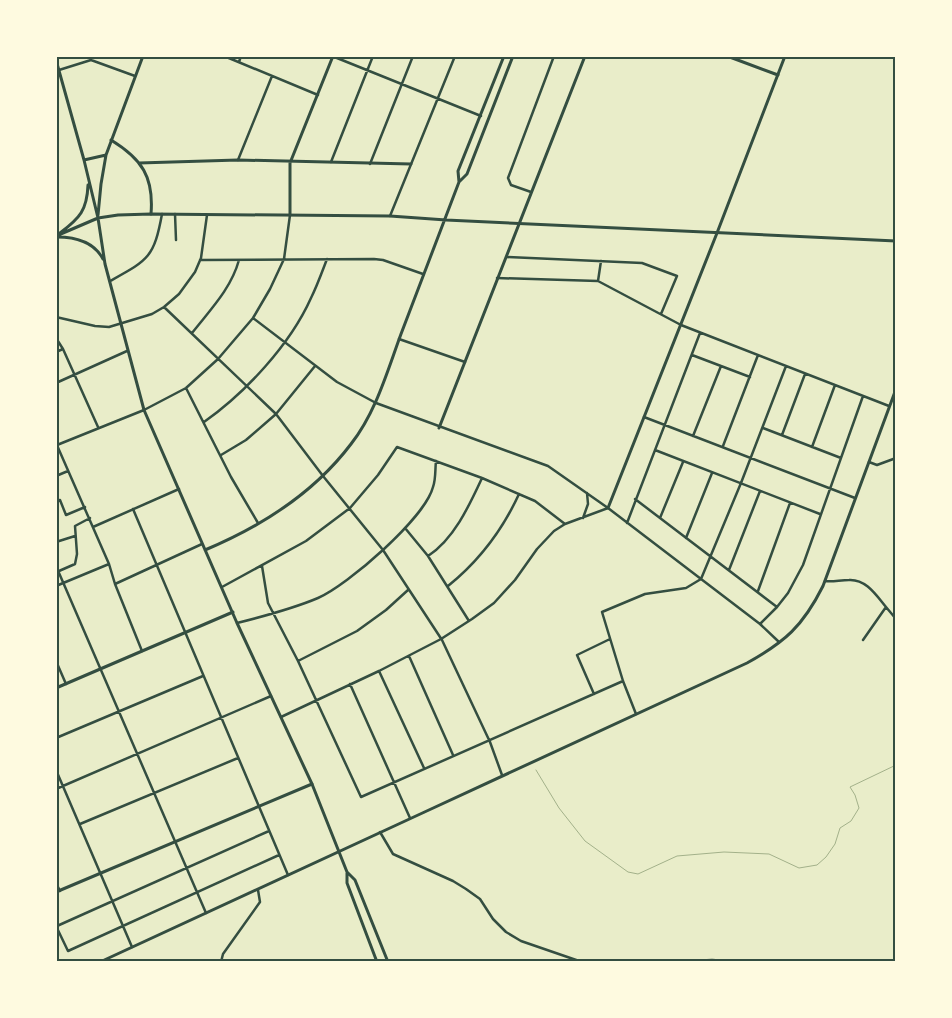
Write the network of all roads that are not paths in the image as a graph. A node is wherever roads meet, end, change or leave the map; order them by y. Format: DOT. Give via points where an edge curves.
graph roads {
  1 [pos="143,56"];
  2 [pos="224,56"];
  3 [pos="241,56"];
  4 [pos="333,56"];
  5 [pos="373,56"];
  6 [pos="413,56"];
  7 [pos="455,56"];
  8 [pos="504,56"];
  9 [pos="513,56"];
  10 [pos="554,56"];
  11 [pos="585,56"];
  12 [pos="727,56"];
  13 [pos="785,56"];
  14 [pos="91,58"];
  15 [pos="56,60"];
  16 [pos="239,62"];
  17 [pos="59,70"];
  18 [pos="367,70"];
  19 [pos="778,75"];
  20 [pos="135,76"];
  21 [pos="272,76"];
  22 [pos="402,84"];
  23 [pos="318,95"];
  24 [pos="438,98"];
  25 [pos="481,116"];
  26 [pos="110,140"];
  27 [pos="106,155"];
  28 [pos="84,160"];
  29 [pos="238,160"];
  30 [pos="331,162"];
  31 [pos="139,163"];
  32 [pos="290,163"];
  33 [pos="370,164"];
  34 [pos="411,164"];
  35 [pos="88,179"];
  36 [pos="459,182"];
  37 [pos="531,192"];
  38 [pos="150,214"];
  39 [pos="162,214"];
  40 [pos="174,214"];
  41 [pos="207,214"];
  42 [pos="290,215"];
  43 [pos="390,216"];
  44 [pos="98,218"];
  45 [pos="446,220"];
  46 [pos="519,223"];
  47 [pos="717,233"];
  48 [pos="56,236"];
  49 [pos="176,240"];
  50 [pos="896,241"];
  51 [pos="505,257"];
  52 [pos="284,259"];
  53 [pos="327,259"];
  54 [pos="200,260"];
  55 [pos="240,260"];
  56 [pos="600,261"];
  57 [pos="105,264"];
  58 [pos="424,274"];
  59 [pos="497,278"];
  60 [pos="598,280"];
  61 [pos="110,281"];
  62 [pos="164,307"];
  63 [pos="661,314"];
  64 [pos="56,318"];
  65 [pos="253,318"];
  66 [pos="120,324"];
  67 [pos="681,325"];
  68 [pos="192,333"];
  69 [pos="700,333"];
  70 [pos="56,338"];
  71 [pos="400,339"];
  72 [pos="285,342"];
  73 [pos="64,349"];
  74 [pos="56,352"];
  75 [pos="127,352"];
  76 [pos="692,355"];
  77 [pos="758,355"];
  78 [pos="218,359"];
  79 [pos="465,362"];
  80 [pos="315,366"];
  81 [pos="721,366"];
  82 [pos="786,366"];
  83 [pos="75,374"];
  84 [pos="805,374"];
  85 [pos="750,377"];
  86 [pos="56,383"];
  87 [pos="835,385"];
  88 [pos="248,386"];
  89 [pos="186,388"];
  90 [pos="896,389"];
  91 [pos="863,396"];
  92 [pos="376,403"];
  93 [pos="890,406"];
  94 [pos="144,410"];
  95 [pos="276,414"];
  96 [pos="644,417"];
  97 [pos="204,422"];
  98 [pos="665,425"];
  99 [pos="98,427"];
  100 [pos="439,428"];
  101 [pos="762,428"];
  102 [pos="782,435"];
  103 [pos="693,436"];
  104 [pos="57,444"];
  105 [pos="723,446"];
  106 [pos="812,446"];
  107 [pos="655,450"];
  108 [pos="221,456"];
  109 [pos="751,458"];
  110 [pos="841,458"];
  111 [pos="896,458"];
  112 [pos="436,461"];
  113 [pos="683,462"];
  114 [pos="869,462"];
  115 [pos="68,471"];
  116 [pos="712,473"];
  117 [pos="56,476"];
  118 [pos="323,476"];
  119 [pos="482,478"];
  120 [pos="741,483"];
  121 [pos="829,488"];
  122 [pos="178,490"];
  123 [pos="760,491"];
  124 [pos="587,493"];
  125 [pos="519,494"];
  126 [pos="855,498"];
  127 [pos="635,499"];
  128 [pos="56,501"];
  129 [pos="790,503"];
  130 [pos="84,507"];
  131 [pos="350,508"];
  132 [pos="608,508"];
  133 [pos="133,509"];
  134 [pos="820,514"];
  135 [pos="90,518"];
  136 [pos="583,518"];
  137 [pos="660,518"];
  138 [pos="258,523"];
  139 [pos="627,523"];
  140 [pos="565,524"];
  141 [pos="94,527"];
  142 [pos="405,528"];
  143 [pos="75,536"];
  144 [pos="686,538"];
  145 [pos="56,542"];
  146 [pos="202,544"];
  147 [pos="205,550"];
  148 [pos="383,550"];
  149 [pos="428,556"];
  150 [pos="711,557"];
  151 [pos="109,564"];
  152 [pos="56,566"];
  153 [pos="157,566"];
  154 [pos="262,566"];
  155 [pos="729,570"];
  156 [pos="58,571"];
  157 [pos="701,579"];
  158 [pos="825,581"];
  159 [pos="64,583"];
  160 [pos="115,584"];
  161 [pos="56,586"];
  162 [pos="448,586"];
  163 [pos="222,587"];
  164 [pos="408,590"];
  165 [pos="758,591"];
  166 [pos="777,607"];
  167 [pos="886,607"];
  168 [pos="232,612"];
  169 [pos="274,614"];
  170 [pos="896,619"];
  171 [pos="469,621"];
  172 [pos="237,623"];
  173 [pos="760,624"];
  174 [pos="185,632"];
  175 [pos="441,639"];
  176 [pos="610,639"];
  177 [pos="863,640"];
  178 [pos="780,643"];
  179 [pos="142,651"];
  180 [pos="408,656"];
  181 [pos="56,661"];
  182 [pos="298,661"];
  183 [pos="101,669"];
  184 [pos="379,671"];
  185 [pos="203,676"];
  186 [pos="623,681"];
  187 [pos="66,684"];
  188 [pos="350,684"];
  189 [pos="56,688"];
  190 [pos="594,694"];
  191 [pos="271,696"];
  192 [pos="316,701"];
  193 [pos="119,711"];
  194 [pos="636,714"];
  195 [pos="220,717"];
  196 [pos="281,717"];
  197 [pos="56,738"];
  198 [pos="488,740"];
  199 [pos="137,753"];
  200 [pos="453,755"];
  201 [pos="238,758"];
  202 [pos="424,768"];
  203 [pos="56,770"];
  204 [pos="502,775"];
  205 [pos="394,782"];
  206 [pos="312,784"];
  207 [pos="63,786"];
  208 [pos="56,789"];
  209 [pos="154,793"];
  210 [pos="258,806"];
  211 [pos="410,818"];
  212 [pos="79,824"];
  213 [pos="269,832"];
  214 [pos="380,832"];
  215 [pos="174,842"];
  216 [pos="340,852"];
  217 [pos="279,855"];
  218 [pos="186,869"];
  219 [pos="347,872"];
  220 [pos="100,874"];
  221 [pos="288,875"];
  222 [pos="56,883"];
  223 [pos="258,890"];
  224 [pos="58,892"];
  225 [pos="196,892"];
  226 [pos="112,902"];
  227 [pos="206,914"];
  228 [pos="56,926"];
  229 [pos="123,926"];
  230 [pos="132,947"];
  231 [pos="100,962"];
  232 [pos="221,962"];
  233 [pos="377,962"];
  234 [pos="388,962"];
  235 [pos="582,962"];
  236 [pos="672,962"];
  237 [pos="741,962"];
  1 -- 20 [label="main road"];
  2 -- 16 [label="street"];
  3 -- 16 [label="street"];
  4 -- 18 [label="street"];
  4 -- 23 [label="main road"];
  5 -- 18 [label="street"];
  6 -- 22 [label="street"];
  7 -- 24 [label="street"];
  8 -- 25 [label="main road"];
  9 -- 36 [label="main road" via="467,174"];
  10 -- 37 [label="street" via="508,178 511,184"];
  11 -- 37 [label="main road"];
  12 -- 19 [label="main road"];
  13 -- 19 [label="main road"];
  14 -- 17 [label="street"];
  14 -- 20 [label="street"];
  15 -- 17 [label="main road"];
  16 -- 21 [label="street"];
  17 -- 28 [label="main road"];
  18 -- 22 [label="street"];
  18 -- 30 [label="street"];
  19 -- 47 [label="main road"];
  20 -- 26 [label="main road"];
  21 -- 23 [label="street"];
  21 -- 29 [label="street"];
  22 -- 24 [label="street"];
  22 -- 33 [label="street"];
  23 -- 32 [label="main road"];
  24 -- 25 [label="street"];
  24 -- 34 [label="street"];
  25 -- 36 [label="main road" via="458,172"];
  26 -- 27 [label="main road"];
  26 -- 31 [label="main road"];
  27 -- 28 [label="main road"];
  27 -- 44 [label="main road"];
  28 -- 35 [label="main road"];
  29 -- 31 [label="main road"];
  29 -- 32 [label="main road"];
  30 -- 32 [label="main road"];
  30 -- 33 [label="main road"];
  31 -- 38 [label="main road" via="150,183"];
  32 -- 42 [label="main road"];
  33 -- 34 [label="main road"];
  34 -- 43 [label="street"];
  35 -- 44 [label="main road"];
  35 -- 48 [label="main road" via="82,214"];
  36 -- 45 [label="main road"];
  37 -- 46 [label="main road"];
  38 -- 39 [label="main road"];
  38 -- 44 [label="main road"];
  39 -- 40 [label="main road"];
  39 -- 61 [label="street" via="158,237 149,254 136,267"];
  40 -- 41 [label="main road"];
  40 -- 49 [label="street"];
  41 -- 42 [label="main road"];
  41 -- 54 [label="street"];
  42 -- 43 [label="main road"];
  42 -- 52 [label="street"];
  43 -- 45 [label="main road"];
  44 -- 48 [label="main road"];
  44 -- 57 [label="main road"];
  45 -- 46 [label="main road"];
  45 -- 58 [label="main road"];
  46 -- 47 [label="main road"];
  46 -- 51 [label="main road"];
  47 -- 50 [label="main road"];
  47 -- 67 [label="main road"];
  48 -- 57 [label="main road" via="78,239 91,245"];
  51 -- 56 [label="street"];
  51 -- 59 [label="main road"];
  52 -- 53 [label="street"];
  52 -- 55 [label="street"];
  52 -- 65 [label="street"];
  53 -- 58 [label="street" via="383,260"];
  53 -- 72 [label="street" via="311,300"];
  54 -- 55 [label="street"];
  54 -- 62 [label="street" via="195,272"];
  55 -- 68 [label="street" via="236,274 222,297"];
  56 -- 60 [label="street"];
  56 -- 63 [label="street" via="642,262 677,276"];
  57 -- 61 [label="main road"];
  58 -- 71 [label="main road"];
  59 -- 60 [label="street"];
  59 -- 79 [label="main road"];
  60 -- 63 [label="street"];
  61 -- 66 [label="main road"];
  62 -- 66 [label="street"];
  62 -- 68 [label="street"];
  63 -- 67 [label="street"];
  64 -- 66 [label="street" via="95,326"];
  65 -- 72 [label="street"];
  65 -- 78 [label="street"];
  66 -- 75 [label="main road"];
  67 -- 69 [label="street"];
  67 -- 96 [label="main road"];
  68 -- 78 [label="street"];
  69 -- 76 [label="street"];
  69 -- 77 [label="street"];
  70 -- 73 [label="street"];
  71 -- 79 [label="street"];
  71 -- 92 [label="main road"];
  72 -- 80 [label="street"];
  72 -- 88 [label="street"];
  73 -- 74 [label="street"];
  73 -- 83 [label="street"];
  75 -- 83 [label="street"];
  75 -- 94 [label="main road"];
  76 -- 81 [label="street"];
  76 -- 98 [label="street"];
  77 -- 82 [label="street"];
  77 -- 85 [label="street"];
  78 -- 88 [label="street"];
  78 -- 89 [label="street"];
  79 -- 100 [label="main road"];
  80 -- 92 [label="street"];
  80 -- 95 [label="street"];
  81 -- 85 [label="street"];
  81 -- 103 [label="street"];
  82 -- 84 [label="street"];
  82 -- 101 [label="street"];
  83 -- 86 [label="street"];
  83 -- 99 [label="street"];
  84 -- 87 [label="street"];
  84 -- 102 [label="street"];
  85 -- 105 [label="street"];
  87 -- 91 [label="street"];
  87 -- 106 [label="street"];
  88 -- 95 [label="street"];
  88 -- 97 [label="street"];
  89 -- 94 [label="street"];
  89 -- 97 [label="street"];
  90 -- 93 [label="main road"];
  91 -- 93 [label="street"];
  91 -- 110 [label="street"];
  92 -- 100 [label="street"];
  92 -- 118 [label="main road" via="351,444"];
  93 -- 114 [label="main road"];
  94 -- 99 [label="street"];
  94 -- 122 [label="main road"];
  95 -- 108 [label="street"];
  95 -- 118 [label="street"];
  96 -- 98 [label="street"];
  96 -- 132 [label="main road"];
  97 -- 108 [label="street"];
  98 -- 103 [label="street"];
  98 -- 107 [label="street"];
  99 -- 104 [label="street"];
  100 -- 124 [label="street" via="548,466"];
  101 -- 102 [label="street"];
  101 -- 109 [label="street"];
  102 -- 106 [label="street"];
  103 -- 105 [label="street"];
  104 -- 115 [label="street"];
  105 -- 109 [label="street"];
  106 -- 110 [label="street"];
  107 -- 113 [label="street"];
  107 -- 127 [label="street"];
  108 -- 138 [label="street"];
  109 -- 120 [label="street"];
  109 -- 121 [label="street"];
  110 -- 121 [label="street"];
  111 -- 114 [label="street" via="877,465"];
  112 -- 119 [label="street"];
  112 -- 131 [label="street" via="397,447"];
  112 -- 142 [label="street" via="433,488"];
  113 -- 116 [label="street"];
  113 -- 137 [label="street"];
  114 -- 126 [label="main road"];
  115 -- 117 [label="street"];
  115 -- 130 [label="street"];
  116 -- 120 [label="street"];
  116 -- 144 [label="street"];
  118 -- 131 [label="street"];
  118 -- 138 [label="main road"];
  119 -- 125 [label="street"];
  119 -- 149 [label="street" via="459,522 437,550"];
  120 -- 123 [label="street"];
  120 -- 150 [label="street"];
  121 -- 126 [label="street"];
  121 -- 134 [label="street"];
  122 -- 133 [label="street"];
  122 -- 146 [label="main road"];
  123 -- 129 [label="street"];
  123 -- 155 [label="street"];
  124 -- 132 [label="street"];
  124 -- 136 [label="street" via="588,504"];
  125 -- 140 [label="street"];
  125 -- 162 [label="street" via="494,539"];
  126 -- 158 [label="main road"];
  127 -- 137 [label="street"];
  127 -- 139 [label="street"];
  128 -- 130 [label="street" via="60,500 66,515"];
  129 -- 134 [label="street"];
  129 -- 165 [label="street"];
  130 -- 135 [label="street"];
  131 -- 148 [label="street"];
  131 -- 154 [label="street" via="306,540"];
  132 -- 136 [label="street"];
  132 -- 139 [label="street"];
  133 -- 141 [label="street"];
  133 -- 153 [label="street"];
  134 -- 166 [label="street" via="794,583"];
  135 -- 141 [label="street"];
  135 -- 143 [label="street" via="75,526"];
  136 -- 140 [label="street"];
  137 -- 144 [label="street"];
  138 -- 147 [label="main road"];
  139 -- 157 [label="street"];
  140 -- 171 [label="street" via="537,549 494,603"];
  141 -- 151 [label="street"];
  142 -- 148 [label="street"];
  142 -- 149 [label="street"];
  143 -- 145 [label="street"];
  143 -- 156 [label="street" via="77,554 74,564"];
  144 -- 150 [label="street"];
  146 -- 147 [label="main road"];
  146 -- 153 [label="street"];
  147 -- 163 [label="main road"];
  148 -- 164 [label="street"];
  148 -- 169 [label="street" via="345,582 319,597"];
  149 -- 162 [label="street"];
  150 -- 155 [label="street"];
  150 -- 157 [label="street"];
  151 -- 159 [label="street"];
  151 -- 160 [label="street"];
  152 -- 156 [label="street"];
  153 -- 160 [label="street"];
  153 -- 174 [label="street"];
  154 -- 163 [label="street"];
  154 -- 169 [label="street" via="268,603"];
  155 -- 165 [label="street"];
  156 -- 159 [label="street"];
  157 -- 173 [label="street"];
  157 -- 176 [label="street" via="686,588 645,594 602,612"];
  158 -- 167 [label="street" via="860,581"];
  158 -- 178 [label="main road" via="803,621"];
  159 -- 161 [label="street"];
  159 -- 183 [label="street"];
  160 -- 179 [label="street"];
  162 -- 171 [label="street"];
  163 -- 168 [label="main road"];
  164 -- 175 [label="street"];
  164 -- 182 [label="street" via="357,630"];
  165 -- 166 [label="street"];
  166 -- 173 [label="street"];
  167 -- 170 [label="street"];
  167 -- 177 [label="street"];
  168 -- 172 [label="main road"];
  168 -- 174 [label="main road"];
  169 -- 172 [label="street"];
  169 -- 182 [label="street"];
  171 -- 175 [label="street"];
  172 -- 191 [label="main road"];
  173 -- 178 [label="street"];
  174 -- 179 [label="main road"];
  174 -- 185 [label="street"];
  175 -- 180 [label="street"];
  175 -- 198 [label="street"];
  176 -- 186 [label="street"];
  176 -- 190 [label="street" via="577,655"];
  178 -- 194 [label="main road" via="747,663"];
  179 -- 183 [label="main road"];
  180 -- 184 [label="street"];
  180 -- 200 [label="street"];
  181 -- 187 [label="street"];
  182 -- 192 [label="street"];
  183 -- 187 [label="main road"];
  183 -- 193 [label="street"];
  184 -- 188 [label="street"];
  184 -- 202 [label="street"];
  185 -- 193 [label="street"];
  185 -- 195 [label="street"];
  186 -- 190 [label="street"];
  186 -- 194 [label="street"];
  187 -- 189 [label="main road"];
  188 -- 192 [label="street"];
  188 -- 205 [label="street"];
  190 -- 198 [label="street"];
  191 -- 195 [label="street"];
  191 -- 196 [label="main road"];
  192 -- 196 [label="street"];
  192 -- 205 [label="street" via="361,797"];
  193 -- 197 [label="street"];
  193 -- 199 [label="street"];
  194 -- 204 [label="main road"];
  195 -- 199 [label="street"];
  195 -- 201 [label="street"];
  196 -- 206 [label="main road"];
  198 -- 200 [label="street"];
  198 -- 204 [label="street"];
  199 -- 207 [label="street"];
  199 -- 209 [label="street"];
  200 -- 202 [label="street"];
  201 -- 209 [label="street"];
  201 -- 210 [label="street"];
  202 -- 205 [label="street"];
  203 -- 207 [label="street"];
  204 -- 211 [label="main road"];
  205 -- 211 [label="street"];
  206 -- 210 [label="main road"];
  206 -- 216 [label="main road"];
  207 -- 208 [label="street"];
  207 -- 212 [label="street"];
  209 -- 212 [label="street"];
  209 -- 215 [label="street"];
  210 -- 213 [label="street"];
  210 -- 215 [label="main road"];
  211 -- 214 [label="main road"];
  212 -- 220 [label="street"];
  213 -- 217 [label="street"];
  213 -- 218 [label="street"];
  214 -- 216 [label="main road"];
  214 -- 235 [label="street" via="393,854 446,878 480,899 506,932 520,941"];
  215 -- 218 [label="street"];
  215 -- 220 [label="main road"];
  216 -- 219 [label="main road"];
  216 -- 221 [label="main road"];
  217 -- 221 [label="street"];
  217 -- 225 [label="street"];
  218 -- 225 [label="street"];
  218 -- 226 [label="street"];
  219 -- 233 [label="main road" via="347,883"];
  219 -- 234 [label="main road" via="355,880"];
  220 -- 224 [label="main road"];
  220 -- 226 [label="street"];
  221 -- 223 [label="main road"];
  222 -- 224 [label="street"];
  223 -- 227 [label="main road"];
  223 -- 232 [label="street" via="260,902 223,954"];
  225 -- 227 [label="street"];
  225 -- 229 [label="street"];
  226 -- 228 [label="street"];
  226 -- 229 [label="street"];
  227 -- 230 [label="main road"];
  228 -- 229 [label="street" via="68,951"];
  229 -- 230 [label="street"];
  230 -- 231 [label="main road"];
  236 -- 237 [label="street"];
}
